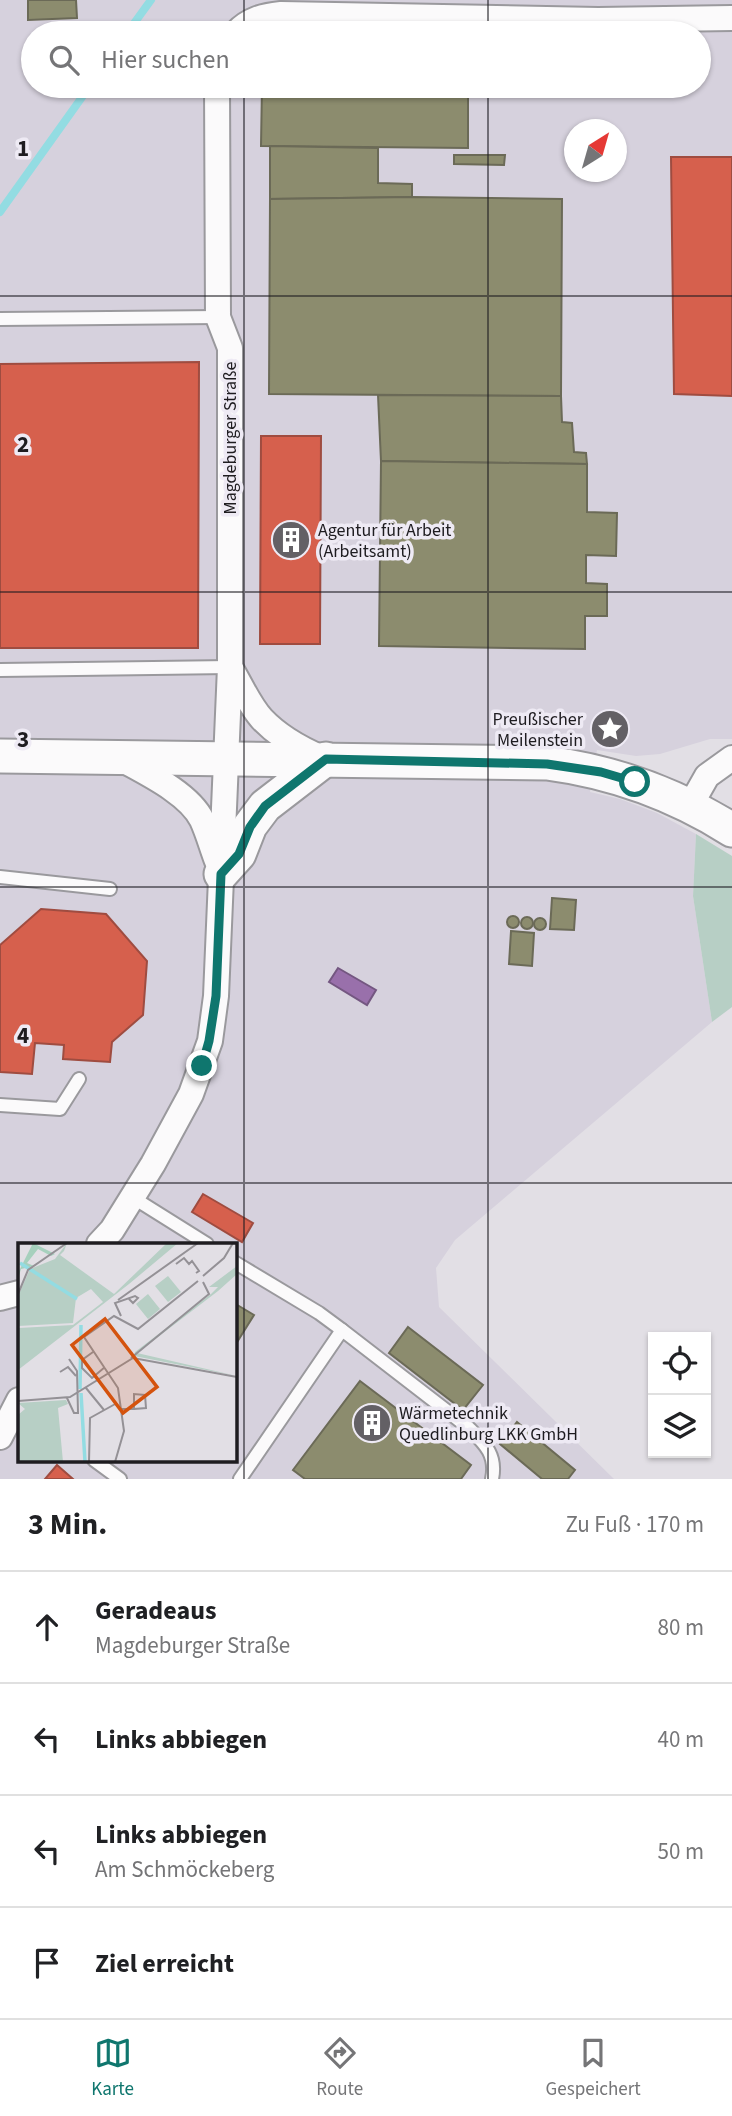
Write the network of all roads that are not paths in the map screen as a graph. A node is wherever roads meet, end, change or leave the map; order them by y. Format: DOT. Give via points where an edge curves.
graph roads {
  1 [pos="732,18"];
  2 [pos="251,21"];
  3 [pos="217,98"];
  4 [pos="218,317"];
  5 [pos="0,319"];
  6 [pos="230,667"];
  7 [pos="0,670"];
  8 [pos="0,756"];
  9 [pos="118,758"];
  10 [pos="226,758"];
  11 [pos="732,758"];
  12 [pos="326,759"];
  13 [pos="690,806"];
  14 [pos="732,830"];
  15 [pos="221,874"];
  16 [pos="0,877"];
  17 [pos="110,889"];
  18 [pos="79,1079"];
  19 [pos="0,1105"];
  20 [pos="132,1197"];
  21 [pos="109,1240"];
  22 [pos="205,1243"];
  23 [pos="236,1263"];
  24 [pos="342,1330"];
  25 [pos="18,1406"];
  26 [pos="0,1437"];
  27 [pos="97,1462"];
  28 [pos="120,1479"];
  29 [pos="240,1479"];
  30 [pos="492,1479"];
  1 -- 2 [label="street" via="281,14"];
  3 -- 4 [label="street, Magdeburger Straße"];
  4 -- 5 [label="lane"];
  4 -- 6 [label="street, Magdeburger Straße" via="230,348"];
  6 -- 7 [label="lane"];
  6 -- 10 [label="street, Magdeburger Straße"];
  6 -- 12 [label="street" via="261,718 308,752"];
  8 -- 9 [label="main road"];
  9 -- 10 [label="main road"];
  9 -- 15 [label="street" via="190,803 201,818"];
  10 -- 12 [label="main road"];
  10 -- 15 [label="street, Magdeburger Straße"];
  11 -- 13 [label="street" via="708,776"];
  12 -- 13 [label="main road" via="566,766 618,777"];
  12 -- 15 [label="main road" via="265,806 239,854"];
  13 -- 14 [label="main road"];
  15 -- 20 [label="street, Magdeburger Straße" via="216,996 209,1041 191,1094"];
  16 -- 17 [label="lane"];
  18 -- 19 [label="lane" via="60,1109"];
  20 -- 21 [label="street, Magdeburger Straße"];
  20 -- 22 [label="lane"];
  23 -- 24 [label="lane"];
  24 -- 29 [label="lane"];
  24 -- 30 [label="lane" via="488,1446 494,1458"];
  25 -- 26 [label="street"];
  27 -- 28 [label="lane"];
}
